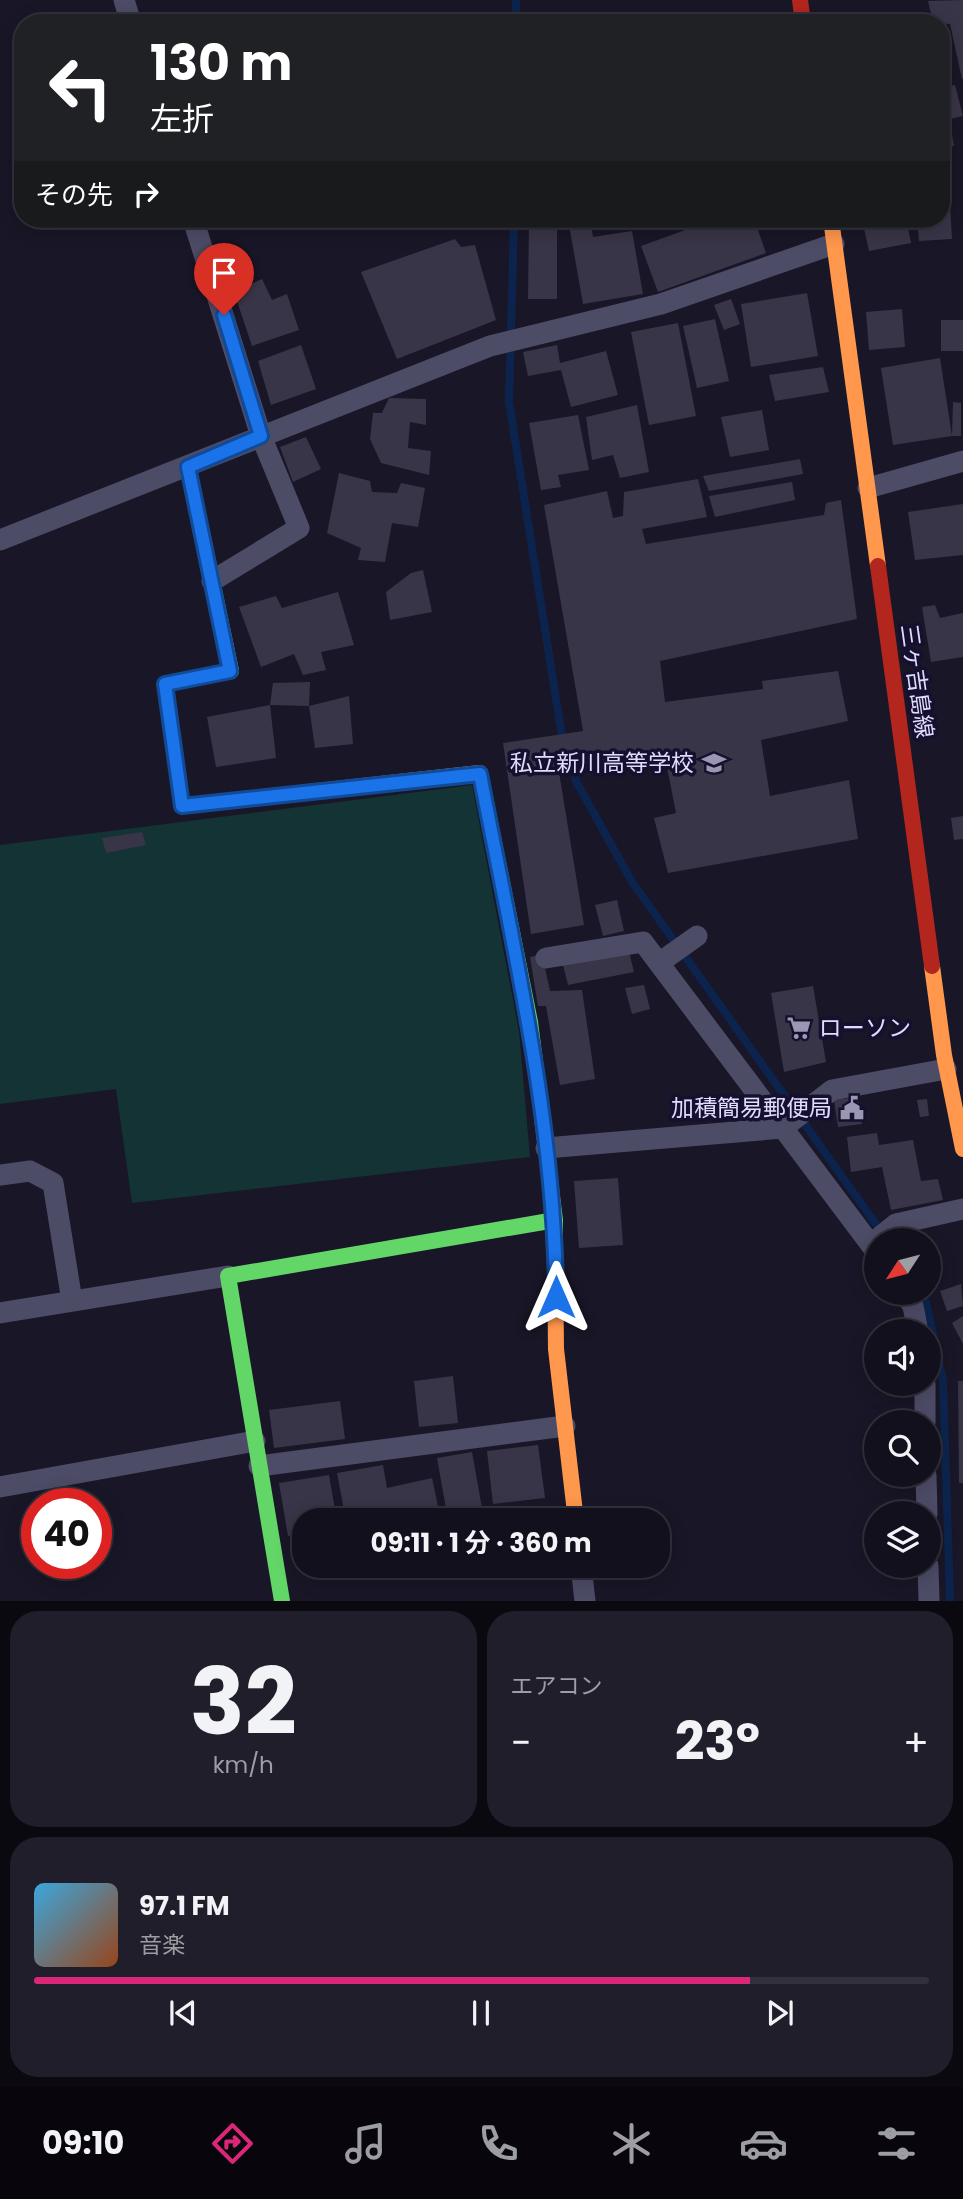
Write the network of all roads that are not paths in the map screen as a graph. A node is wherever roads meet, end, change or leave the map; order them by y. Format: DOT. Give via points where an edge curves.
graph roads {
  1 [pos="196,228"];
  2 [pos="832,228"];
  3 [pos="834,244"];
  4 [pos="261,436"];
  5 [pos="963,461"];
  6 [pos="188,467"];
  7 [pos="868,488"];
  8 [pos="0,540"];
  9 [pos="212,581"];
  10 [pos="696,936"];
  11 [pos="546,958"];
  12 [pos="659,963"];
  13 [pos="946,1069"];
  14 [pos="783,1128"];
  15 [pos="546,1148"];
  16 [pos="963,1149"];
  17 [pos="0,1175"];
  18 [pos="963,1209"];
  19 [pos="555,1220"];
  20 [pos="892,1228"];
  21 [pos="864,1236"];
  22 [pos="228,1276"];
  23 [pos="72,1301"];
  24 [pos="0,1313"];
  25 [pos="565,1426"];
  26 [pos="255,1441"];
  27 [pos="259,1466"];
  28 [pos="0,1487"];
  29 [pos="574,1508"];
  30 [pos="582,1578"];
  31 [pos="928,1578"];
  32 [pos="282,1601"];
  33 [pos="584,1601"];
  34 [pos="929,1601"];
  1 -- 4 [label="street"];
  2 -- 3 [label="street, 三ヶ吉島線"];
  3 -- 4 [label="street" via="661,304 490,346"];
  3 -- 7 [label="street, 三ヶ吉島線"];
  4 -- 6 [label="street"];
  4 -- 9 [label="street" via="299,528"];
  5 -- 7 [label="street"];
  6 -- 8 [label="street"];
  6 -- 9 [label="street"];
  7 -- 13 [label="street, 三ヶ吉島線"];
  9 -- 15 [label="street" via="230,671 165,684 182,806 480,774 530,1022"];
  10 -- 12 [label="street"];
  11 -- 12 [label="street" via="643,942"];
  12 -- 14 [label="street"];
  13 -- 14 [label="street" via="832,1090"];
  13 -- 16 [label="street, 三ヶ吉島線"];
  14 -- 15 [label="street"];
  14 -- 21 [label="street"];
  15 -- 19 [label="street"];
  17 -- 23 [label="street" via="30,1171 53,1183"];
  18 -- 20 [label="street"];
  19 -- 22 [label="street"];
  19 -- 25 [label="street" via="556,1349"];
  22 -- 23 [label="street"];
  22 -- 26 [label="street"];
  23 -- 24 [label="street"];
  25 -- 27 [label="street"];
  25 -- 29 [label="street"];
  26 -- 27 [label="street"];
  26 -- 28 [label="street"];
  27 -- 32 [label="street"];
  30 -- 33 [label="street"];
  31 -- 34 [label="street"];
}
